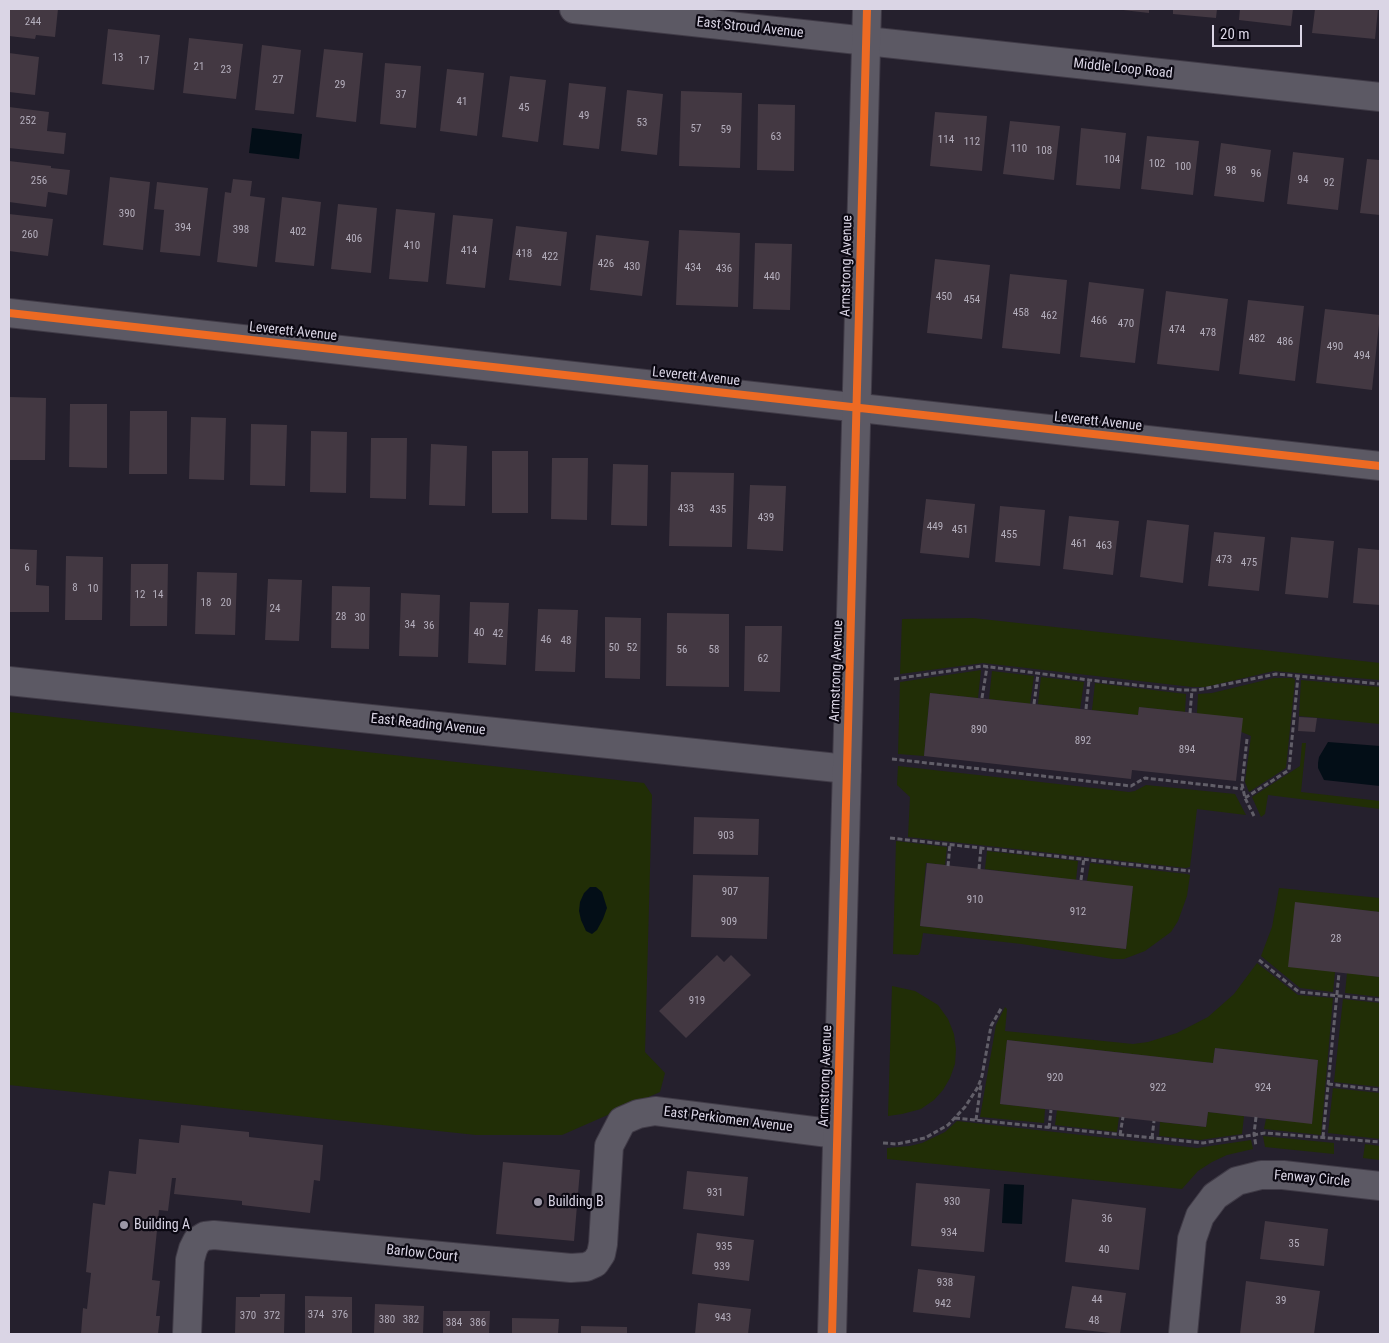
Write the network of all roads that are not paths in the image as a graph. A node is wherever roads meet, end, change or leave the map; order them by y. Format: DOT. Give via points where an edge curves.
graph roads {
  1 [pos="574,9"];
  2 [pos="866,9"];
  3 [pos="866,41"];
  4 [pos="1380,97"];
  5 [pos="9,313"];
  6 [pos="856,407"];
  7 [pos="1380,466"];
  8 [pos="9,681"];
  9 [pos="847,769"];
  10 [pos="622,1121"];
  11 [pos="837,1134"];
  12 [pos="1380,1186"];
  13 [pos="187,1334"];
  14 [pos="832,1334"];
  15 [pos="1183,1334"];
  1 -- 3 [label="street, East Stroud Avenue"];
  2 -- 3 [label="street, Armstrong Avenue"];
  3 -- 4 [label="street, Middle Loop Road"];
  3 -- 6 [label="street, Armstrong Avenue"];
  5 -- 6 [label="street, Leverett Avenue"];
  6 -- 7 [label="street, Leverett Avenue"];
  6 -- 9 [label="street, Armstrong Avenue"];
  8 -- 9 [label="street, East Reading Avenue"];
  9 -- 11 [label="street, Armstrong Avenue"];
  10 -- 11 [label="street, East Perkiomen Avenue" via="655,1111"];
  10 -- 13 [label="street, Barlow Court" via="609,1146 601,1254 586,1268 205,1236 197,1241 190,1260"];
  11 -- 14 [label="street, Armstrong Avenue"];
  12 -- 15 [label="street, Fenway Circle" via="1261,1175 1237,1182 1215,1196 1200,1216 1192,1239"];
}
